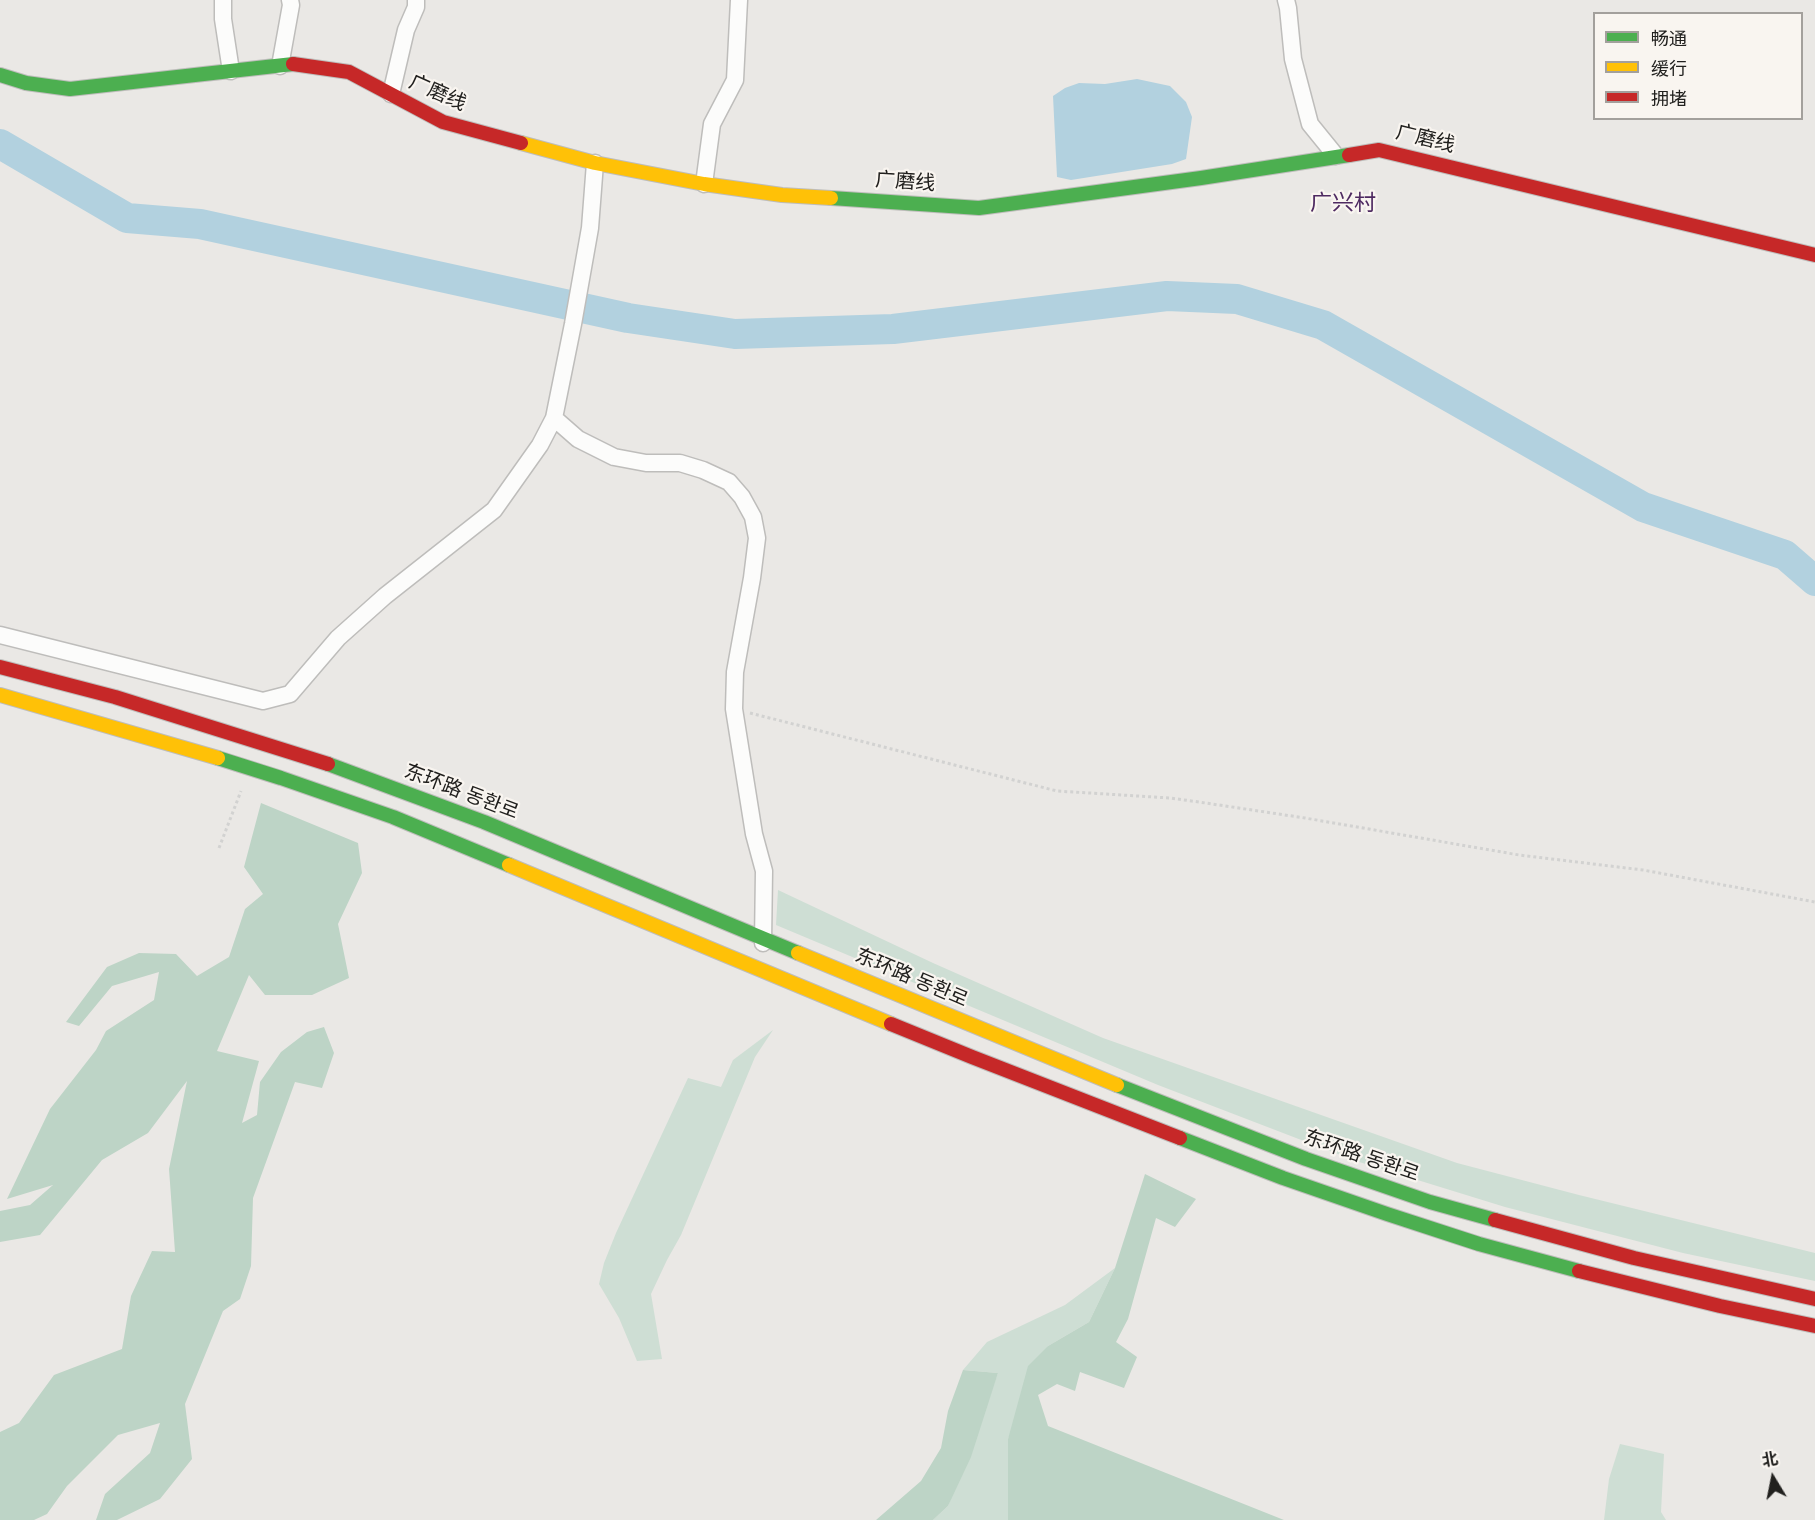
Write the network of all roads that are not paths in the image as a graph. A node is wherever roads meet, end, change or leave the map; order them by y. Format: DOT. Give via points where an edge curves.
graph roads {
  1 [pos="223,0"];
  2 [pos="290,0"];
  3 [pos="416,0"];
  4 [pos="739,0"];
  5 [pos="1286,0"];
  6 [pos="280,66"];
  7 [pos="231,71"];
  8 [pos="0,75"];
  9 [pos="391,94"];
  10 [pos="1336,156"];
  11 [pos="595,163"];
  12 [pos="704,184"];
  13 [pos="1815,255"];
  14 [pos="554,418"];
  15 [pos="0,635"];
  16 [pos="0,667"];
  17 [pos="0,695"];
  18 [pos="764,938"];
  19 [pos="760,969"];
  20 [pos="1815,1299"];
  21 [pos="1815,1326"];
  1 -- 7 [label="street"];
  2 -- 6 [label="street"];
  3 -- 9 [label="street"];
  4 -- 12 [label="street" via="735,80 712,124"];
  5 -- 10 [label="street" via="1293,59 1310,124"];
  6 -- 7 [label="main road, 广磨线"];
  6 -- 9 [label="main road, 广磨线" via="294,64 349,72"];
  7 -- 8 [label="main road, 广磨线" via="69,89"];
  9 -- 11 [label="main road, 广磨线" via="443,122"];
  10 -- 12 [label="main road, 广磨线" via="979,207 782,195"];
  10 -- 13 [label="main road, 广磨线" via="1379,150"];
  11 -- 12 [label="main road, 广磨线"];
  11 -- 14 [label="street" via="590,228"];
  14 -- 15 [label="street" via="540,445 494,510 338,638 290,694 264,701"];
  14 -- 18 [label="street" via="578,439 614,457 680,464 729,482 753,517 757,538 735,672 734,709 754,834 764,871"];
  16 -- 18 [label="main road, 东环路 동환로" via="126,701 346,770 484,822"];
  17 -- 19 [label="main road" via="249,768 393,817"];
  18 -- 19 [label="street"];
  18 -- 20 [label="main road, 东环路 동환로" via="1130,1090 1306,1159 1430,1202 1634,1258"];
  19 -- 21 [label="main road" via="1005,1070 1387,1214 1563,1267"];
}
